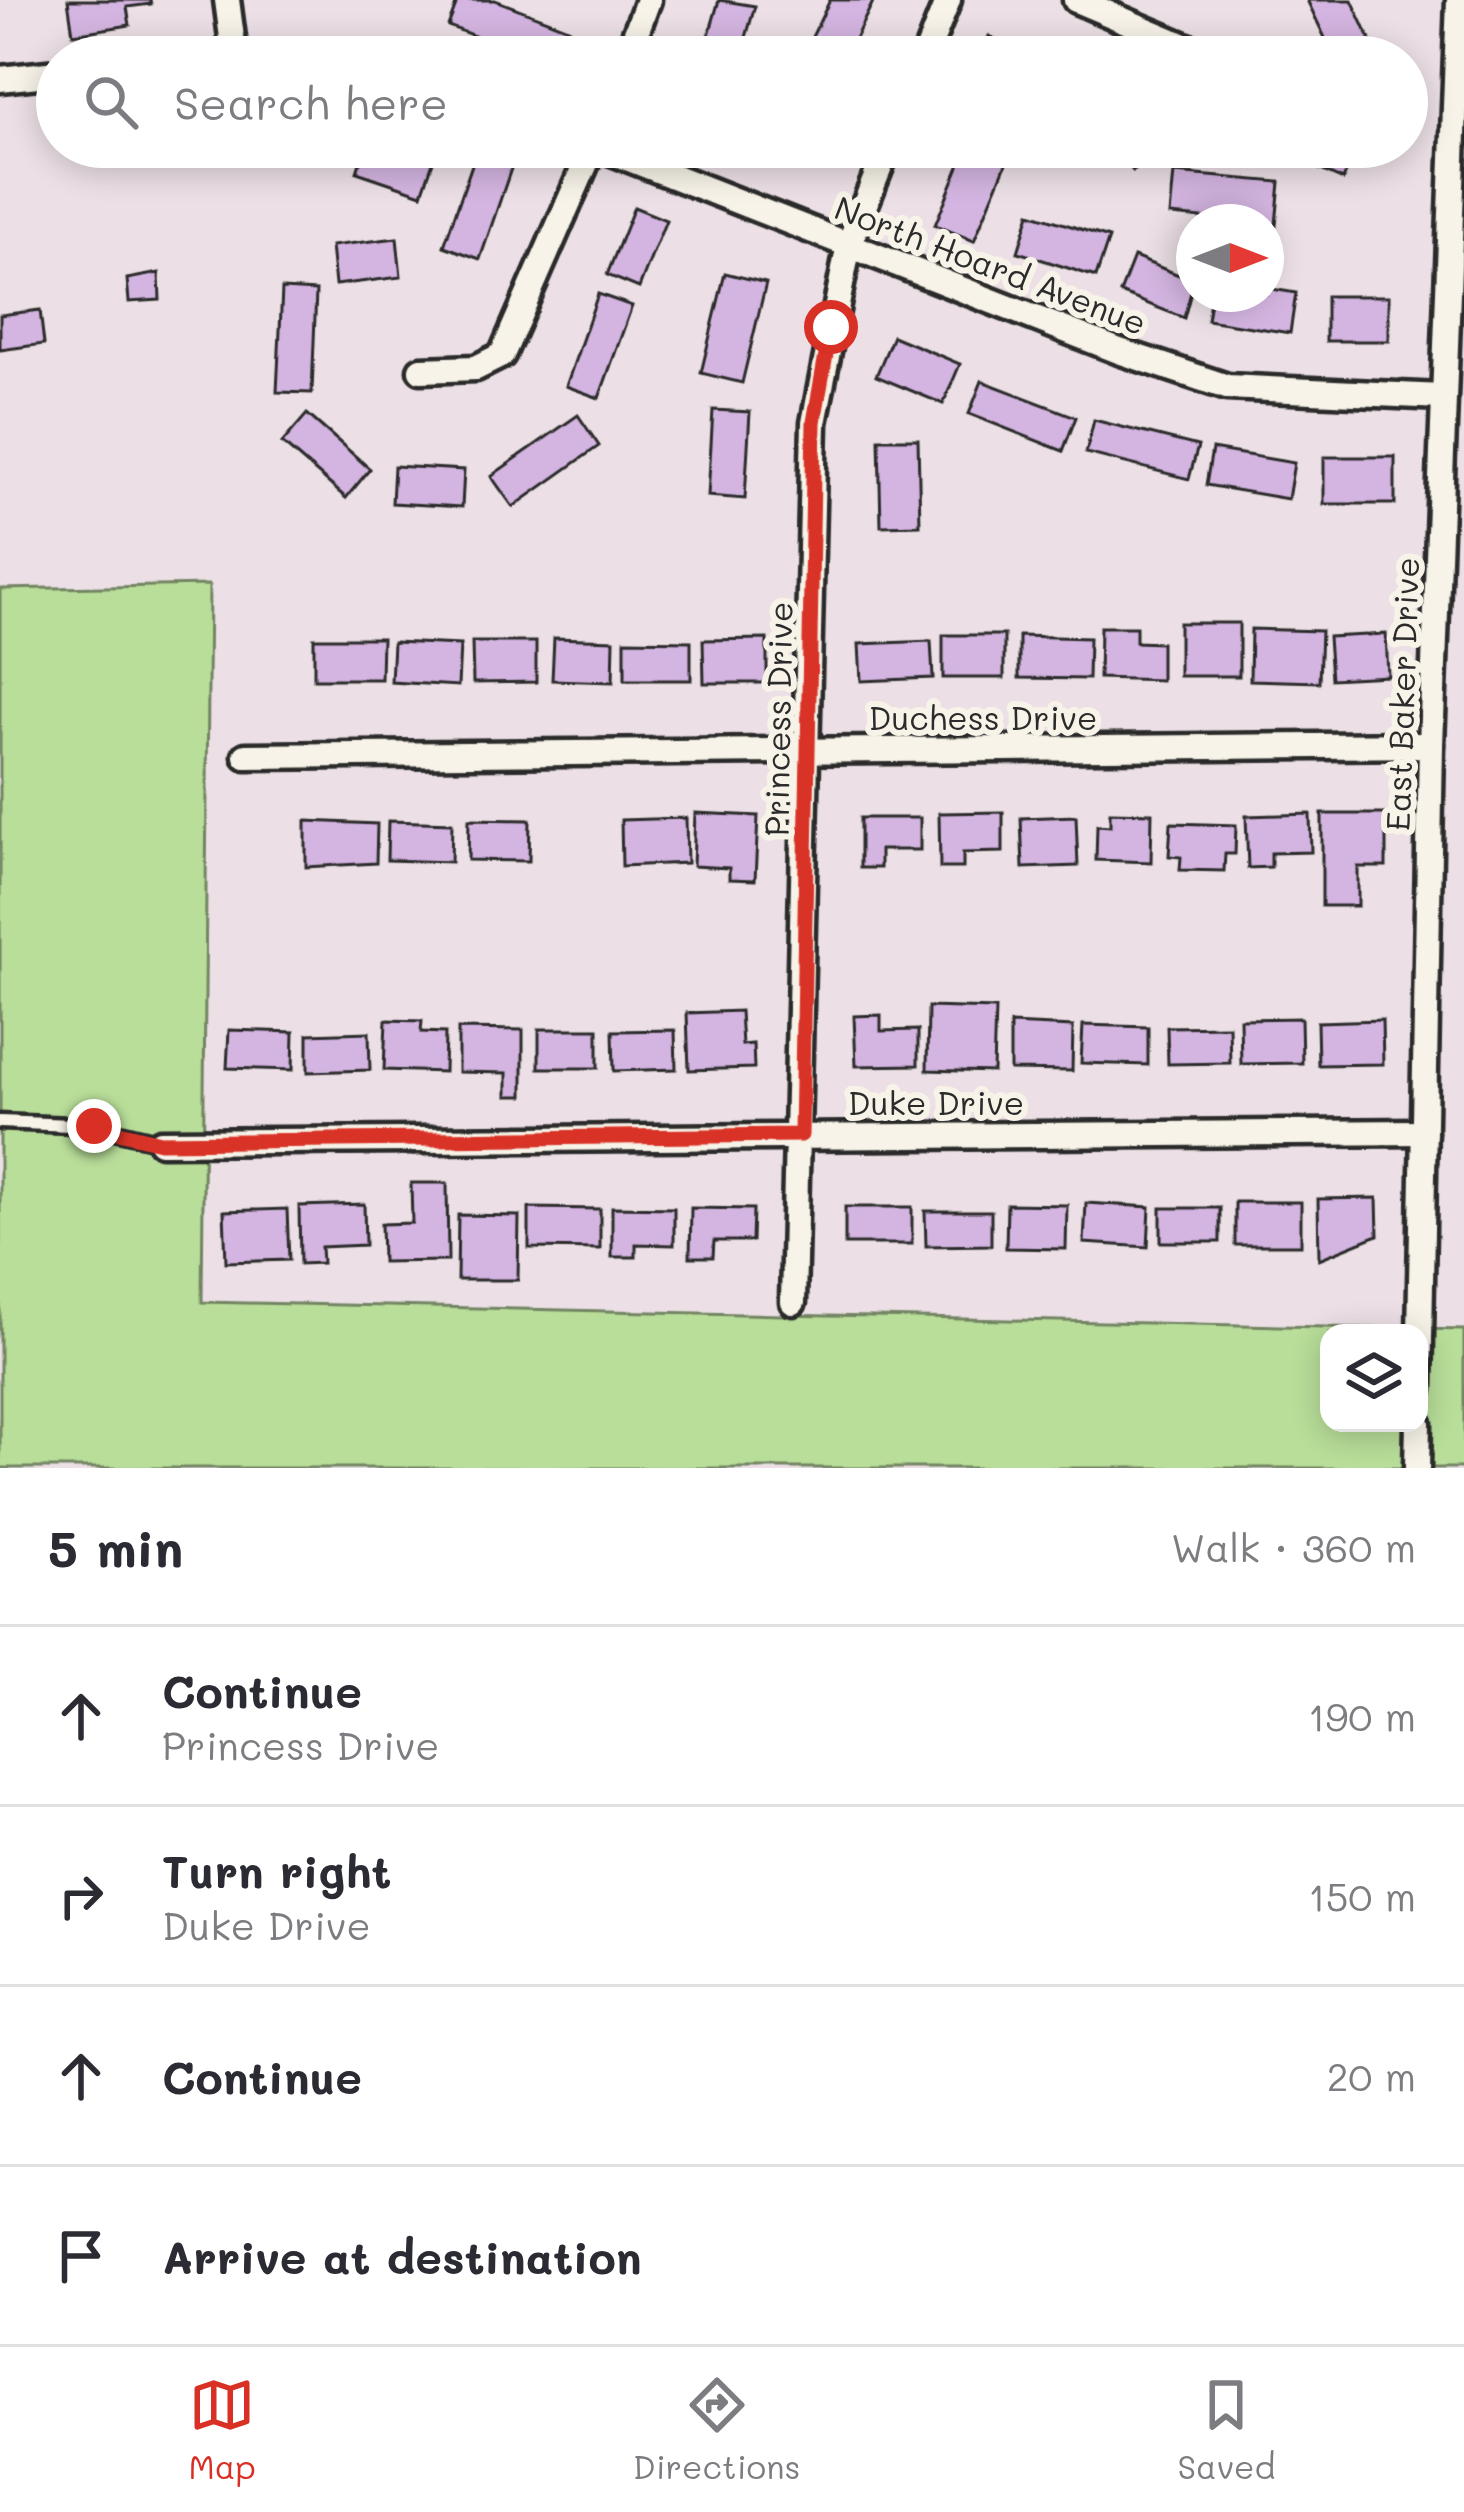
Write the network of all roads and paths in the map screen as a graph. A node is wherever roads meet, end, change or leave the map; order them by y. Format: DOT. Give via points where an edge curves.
graph roads {
  1 [pos="227,0"];
  2 [pos="648,0"];
  3 [pos="948,0"];
  4 [pos="1076,0"];
  5 [pos="1459,0"];
  6 [pos="232,36"];
  7 [pos="635,36"];
  8 [pos="933,36"];
  9 [pos="1161,36"];
  10 [pos="36,76"];
  11 [pos="0,80"];
  12 [pos="587,168"];
  13 [pos="651,168"];
  14 [pos="880,168"];
  15 [pos="849,244"];
  16 [pos="421,370"];
  17 [pos="1442,397"];
  18 [pos="1432,746"];
  19 [pos="810,750"];
  20 [pos="246,756"];
  21 [pos="0,1122"];
  22 [pos="1424,1132"];
  23 [pos="801,1135"];
  24 [pos="160,1142"];
  25 [pos="793,1302"];
  26 [pos="1420,1324"];
  27 [pos="1418,1432"];
  28 [pos="1417,1468"];
  1 -- 6 [label="street"];
  2 -- 7 [label="street"];
  3 -- 8 [label="street"];
  4 -- 9 [label="street"];
  5 -- 17 [label="street, East Baker Drive"];
  10 -- 11 [label="street"];
  12 -- 16 [label="street" via="502,355 476,368"];
  13 -- 15 [label="street, North Hoard Avenue"];
  14 -- 15 [label="street, Princess Drive"];
  15 -- 17 [label="street, North Hoard Avenue" via="1227,387"];
  15 -- 19 [label="street, Princess Drive" via="814,422"];
  17 -- 18 [label="street, East Baker Drive"];
  18 -- 19 [label="street, Duchess Drive"];
  18 -- 22 [label="street, East Baker Drive"];
  19 -- 20 [label="street, Duchess Drive"];
  19 -- 23 [label="street, Princess Drive"];
  21 -- 24 [label="lane" via="94,1126"];
  22 -- 23 [label="street, Duke Drive"];
  22 -- 26 [label="street, East Baker Drive"];
  23 -- 24 [label="street, Duke Drive"];
  23 -- 25 [label="street, Princess Drive"];
  27 -- 28 [label="street"];
}
